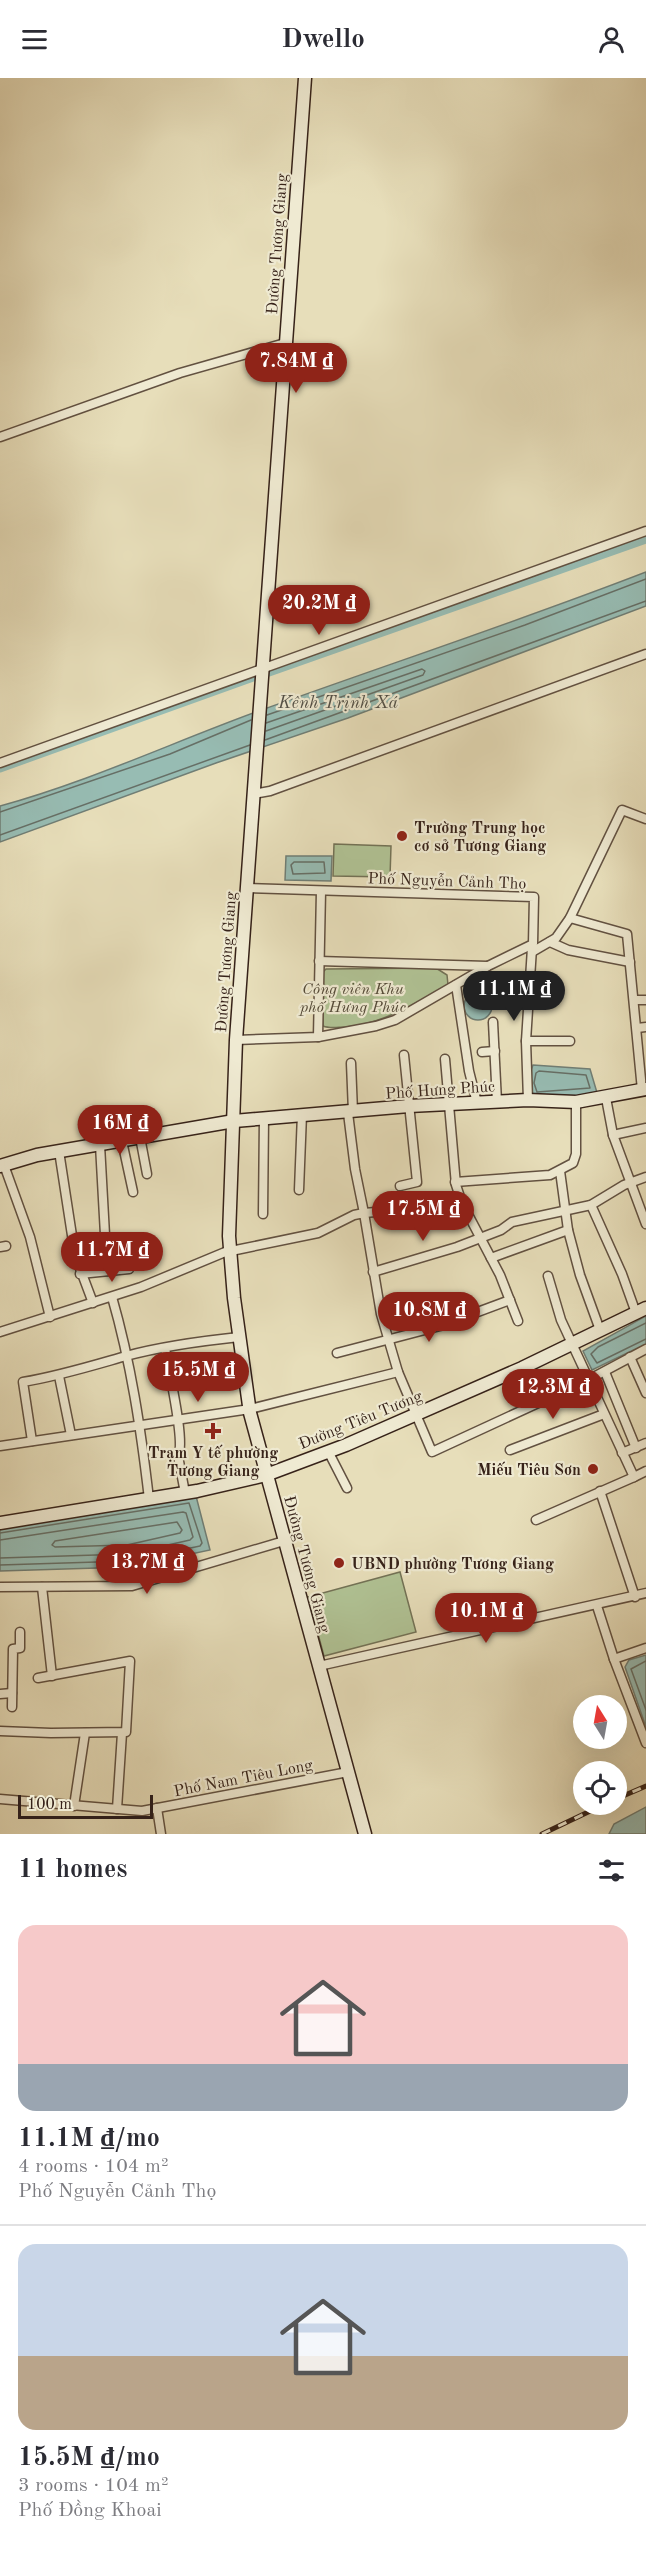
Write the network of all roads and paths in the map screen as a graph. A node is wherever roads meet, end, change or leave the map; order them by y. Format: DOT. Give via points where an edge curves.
graph roads {
  1 [pos="304,78"];
  2 [pos="285,343"];
  3 [pos="0,437"];
  4 [pos="646,531"];
  5 [pos="646,654"];
  6 [pos="261,670"];
  7 [pos="0,763"];
  8 [pos="253,794"];
  9 [pos="646,819"];
  10 [pos="246,888"];
  11 [pos="321,891"];
  12 [pos="570,918"];
  13 [pos="550,942"];
  14 [pos="532,948"];
  15 [pos="320,961"];
  16 [pos="630,962"];
  17 [pos="488,966"];
  18 [pos="456,985"];
  19 [pos="635,1000"];
  20 [pos="646,1000"];
  21 [pos="493,1022"];
  22 [pos="641,1028"];
  23 [pos="318,1037"];
  24 [pos="236,1040"];
  25 [pos="526,1041"];
  26 [pos="570,1041"];
  27 [pos="495,1051"];
  28 [pos="482,1052"];
  29 [pos="404,1055"];
  30 [pos="445,1059"];
  31 [pos="351,1063"];
  32 [pos="644,1090"];
  33 [pos="606,1098"];
  34 [pos="528,1100"];
  35 [pos="477,1102"];
  36 [pos="497,1102"];
  37 [pos="576,1102"];
  38 [pos="448,1104"];
  39 [pos="409,1106"];
  40 [pos="350,1112"];
  41 [pos="302,1114"];
  42 [pos="264,1117"];
  43 [pos="234,1121"];
  44 [pos="646,1128"];
  45 [pos="613,1134"];
  46 [pos="140,1137"];
  47 [pos="122,1141"];
  48 [pos="100,1145"];
  49 [pos="59,1151"];
  50 [pos="2,1166"];
  51 [pos="560,1171"];
  52 [pos="147,1174"];
  53 [pos="646,1177"];
  54 [pos="455,1182"];
  55 [pos="629,1183"];
  56 [pos="400,1186"];
  57 [pos="299,1190"];
  58 [pos="133,1192"];
  59 [pos="460,1198"];
  60 [pos="591,1205"];
  61 [pos="565,1212"];
  62 [pos="364,1213"];
  63 [pos="262,1214"];
  64 [pos="646,1224"];
  65 [pos="568,1230"];
  66 [pos="480,1238"];
  67 [pos="230,1250"];
  68 [pos="491,1258"];
  69 [pos="129,1269"];
  70 [pos="107,1271"];
  71 [pos="373,1272"];
  72 [pos="80,1274"];
  73 [pos="548,1276"];
  74 [pos="112,1297"];
  75 [pos="510,1300"];
  76 [pos="93,1303"];
  77 [pos="641,1310"];
  78 [pos="50,1317"];
  79 [pos="518,1321"];
  80 [pos="600,1330"];
  81 [pos="0,1332"];
  82 [pos="239,1337"];
  83 [pos="388,1341"];
  84 [pos="574,1344"];
  85 [pos="165,1348"];
  86 [pos="646,1349"];
  87 [pos="337,1353"];
  88 [pos="127,1356"];
  89 [pos="630,1357"];
  90 [pos="398,1372"];
  91 [pos="605,1372"];
  92 [pos="59,1376"];
  93 [pos="588,1380"];
  94 [pos="646,1393"];
  95 [pos="250,1409"];
  96 [pos="416,1414"];
  97 [pos="604,1414"];
  98 [pos="178,1419"];
  99 [pos="140,1425"];
  100 [pos="71,1435"];
  101 [pos="32,1441"];
  102 [pos="646,1443"];
  103 [pos="0,1446"];
  104 [pos="636,1448"];
  105 [pos="510,1450"];
  106 [pos="328,1451"];
  107 [pos="622,1453"];
  108 [pos="646,1471"];
  109 [pos="266,1475"];
  110 [pos="634,1477"];
  111 [pos="347,1488"];
  112 [pos="600,1491"];
  113 [pos="185,1493"];
  114 [pos="149,1498"];
  115 [pos="536,1520"];
  116 [pos="0,1523"];
  117 [pos="284,1541"];
  118 [pos="0,1587"];
  119 [pos="42,1587"];
  120 [pos="646,1593"];
  121 [pos="635,1596"];
  122 [pos="597,1606"];
  123 [pos="20,1632"];
  124 [pos="646,1648"];
  125 [pos="614,1659"];
  126 [pos="319,1666"];
  127 [pos="52,1676"];
  128 [pos="38,1678"];
  129 [pos="12,1693"];
  130 [pos="0,1694"];
  131 [pos="12,1707"];
  132 [pos="0,1731"];
  133 [pos="85,1733"];
  134 [pos="122,1733"];
  135 [pos="646,1743"];
  136 [pos="348,1772"];
  137 [pos="0,1799"];
  138 [pos="74,1806"];
  139 [pos="158,1808"];
  140 [pos="117,1809"];
  141 [pos="161,1834"];
  142 [pos="365,1834"];
  1 -- 2 [label="main road, Đường Tương Giang"];
  2 -- 3 [label="street" via="180,373"];
  2 -- 6 [label="main road, Đường Tương Giang"];
  4 -- 6 [label="street"];
  5 -- 8 [label="street"];
  6 -- 7 [label="street"];
  6 -- 8 [label="main road, Đường Tương Giang"];
  8 -- 10 [label="main road, Đường Tương Giang"];
  9 -- 12 [label="street" via="622,810"];
  10 -- 11 [label="street, Phố Nguyễn Cảnh Thọ"];
  10 -- 24 [label="main road, Đường Tương Giang"];
  11 -- 14 [label="street, Phố Nguyễn Cảnh Thọ" via="534,897"];
  11 -- 15 [label="street"];
  12 -- 13 [label="street"];
  12 -- 16 [label="street" via="627,934"];
  13 -- 14 [label="street"];
  13 -- 16 [label="street" via="568,950"];
  14 -- 17 [label="street"];
  14 -- 25 [label="street"];
  15 -- 17 [label="street"];
  15 -- 23 [label="street"];
  16 -- 19 [label="street"];
  17 -- 18 [label="street"];
  18 -- 23 [label="street" via="395,1020"];
  18 -- 35 [label="street"];
  19 -- 20 [label="street"];
  19 -- 22 [label="street"];
  21 -- 27 [label="street"];
  22 -- 32 [label="street"];
  23 -- 24 [label="street"];
  24 -- 43 [label="main road, Đường Tương Giang"];
  25 -- 26 [label="street"];
  25 -- 34 [label="street"];
  27 -- 28 [label="street"];
  27 -- 36 [label="street"];
  29 -- 39 [label="street"];
  30 -- 38 [label="street"];
  31 -- 40 [label="street"];
  32 -- 33 [label="main road, Phố Hưng Phúc"];
  33 -- 37 [label="main road, Phố Hưng Phúc"];
  33 -- 45 [label="street"];
  34 -- 36 [label="main road, Phố Hưng Phúc"];
  34 -- 37 [label="main road, Phố Hưng Phúc"];
  35 -- 36 [label="main road, Phố Hưng Phúc"];
  35 -- 38 [label="main road, Phố Hưng Phúc"];
  37 -- 51 [label="street" via="576,1154 573,1163"];
  38 -- 39 [label="main road, Phố Hưng Phúc"];
  38 -- 54 [label="street"];
  39 -- 40 [label="main road, Phố Hưng Phúc"];
  39 -- 56 [label="street" via="417,1182"];
  40 -- 41 [label="main road, Phố Hưng Phúc"];
  40 -- 62 [label="street"];
  41 -- 42 [label="main road, Phố Hưng Phúc"];
  41 -- 57 [label="street"];
  42 -- 43 [label="main road, Phố Hưng Phúc"];
  42 -- 63 [label="street"];
  43 -- 46 [label="main road, Phố Hưng Phúc"];
  43 -- 67 [label="main road, Đường Tương Giang"];
  44 -- 45 [label="street"];
  45 -- 55 [label="street"];
  46 -- 47 [label="main road, Phố Hưng Phúc"];
  46 -- 52 [label="street"];
  47 -- 48 [label="main road, Phố Hưng Phúc"];
  47 -- 58 [label="street"];
  48 -- 49 [label="main road, Phố Hưng Phúc"];
  48 -- 70 [label="street"];
  49 -- 50 [label="main road, Phố Hưng Phúc"];
  49 -- 72 [label="street"];
  50 -- 78 [label="street" via="30,1237"];
  51 -- 54 [label="street"];
  51 -- 61 [label="street"];
  53 -- 55 [label="street"];
  54 -- 59 [label="street"];
  55 -- 60 [label="street"];
  55 -- 64 [label="street"];
  59 -- 62 [label="street" via="447,1202 447,1207"];
  59 -- 66 [label="street"];
  60 -- 61 [label="street"];
  60 -- 77 [label="street"];
  61 -- 65 [label="street"];
  61 -- 66 [label="street" via="512,1222"];
  62 -- 67 [label="street" via="318,1233"];
  62 -- 71 [label="street"];
  65 -- 68 [label="street"];
  65 -- 80 [label="street"];
  66 -- 68 [label="street"];
  66 -- 71 [label="street"];
  67 -- 74 [label="street"];
  67 -- 82 [label="main road, Đường Tương Giang"];
  68 -- 75 [label="street"];
  69 -- 70 [label="street"];
  70 -- 72 [label="street"];
  71 -- 83 [label="street"];
  72 -- 76 [label="street"];
  73 -- 84 [label="street"];
  74 -- 76 [label="street"];
  74 -- 88 [label="street"];
  75 -- 79 [label="street"];
  75 -- 83 [label="street"];
  76 -- 78 [label="street"];
  77 -- 80 [label="main road, Đường Tiêu Tương"];
  78 -- 81 [label="street"];
  80 -- 84 [label="main road, Đường Tiêu Tương"];
  82 -- 85 [label="street"];
  82 -- 95 [label="main road, Đường Tương Giang"];
  83 -- 87 [label="street"];
  83 -- 90 [label="street"];
  84 -- 93 [label="street"];
  84 -- 96 [label="main road, Đường Tiêu Tương"];
  85 -- 88 [label="street"];
  85 -- 98 [label="street"];
  86 -- 89 [label="street"];
  88 -- 92 [label="street"];
  88 -- 99 [label="street"];
  89 -- 91 [label="street"];
  89 -- 94 [label="street"];
  90 -- 95 [label="street"];
  90 -- 96 [label="street"];
  91 -- 93 [label="street"];
  91 -- 104 [label="street"];
  92 -- 100 [label="street"];
  92 -- 101 [label="street" via="23,1382"];
  93 -- 96 [label="street" via="432,1452"];
  93 -- 97 [label="street"];
  95 -- 98 [label="street"];
  95 -- 109 [label="main road, Đường Tương Giang"];
  96 -- 106 [label="main road, Đường Tiêu Tương"];
  97 -- 105 [label="street"];
  97 -- 107 [label="street"];
  98 -- 99 [label="street"];
  98 -- 113 [label="street" via="182,1450 178,1456"];
  99 -- 100 [label="street"];
  99 -- 114 [label="street"];
  100 -- 101 [label="street"];
  101 -- 103 [label="street"];
  102 -- 104 [label="street"];
  104 -- 107 [label="street"];
  106 -- 109 [label="main road, Đường Tiêu Tương"];
  106 -- 111 [label="street"];
  107 -- 110 [label="street"];
  108 -- 110 [label="street"];
  109 -- 113 [label="main road, Đường Tiêu Tương"];
  109 -- 117 [label="main road, Đường Tương Giang"];
  110 -- 112 [label="street"];
  112 -- 115 [label="street"];
  112 -- 121 [label="street"];
  113 -- 114 [label="main road, Đường Tiêu Tương"];
  114 -- 116 [label="main road, Đường Tiêu Tương"];
  117 -- 119 [label="street" via="132,1586"];
  117 -- 126 [label="main road, Đường Tương Giang"];
  118 -- 119 [label="street"];
  119 -- 127 [label="street"];
  120 -- 121 [label="street"];
  121 -- 122 [label="street"];
  122 -- 125 [label="street"];
  122 -- 126 [label="street"];
  123 -- 129 [label="street" via="20,1648 13,1649"];
  124 -- 125 [label="street"];
  125 -- 135 [label="street"];
  126 -- 136 [label="main road, Đường Tương Giang"];
  127 -- 128 [label="street"];
  127 -- 134 [label="street" via="130,1661 128,1720 126,1732"];
  129 -- 130 [label="street"];
  129 -- 131 [label="street"];
  132 -- 133 [label="street"];
  133 -- 134 [label="street"];
  133 -- 138 [label="street"];
  134 -- 140 [label="street"];
  136 -- 139 [label="street, Phố Nam Tiêu Long"];
  136 -- 142 [label="main road, Đường Tương Giang"];
  137 -- 138 [label="street, Phố Nam Tiêu Long"];
  138 -- 140 [label="street, Phố Nam Tiêu Long"];
  139 -- 140 [label="street, Phố Nam Tiêu Long"];
  139 -- 141 [label="street"];
}
